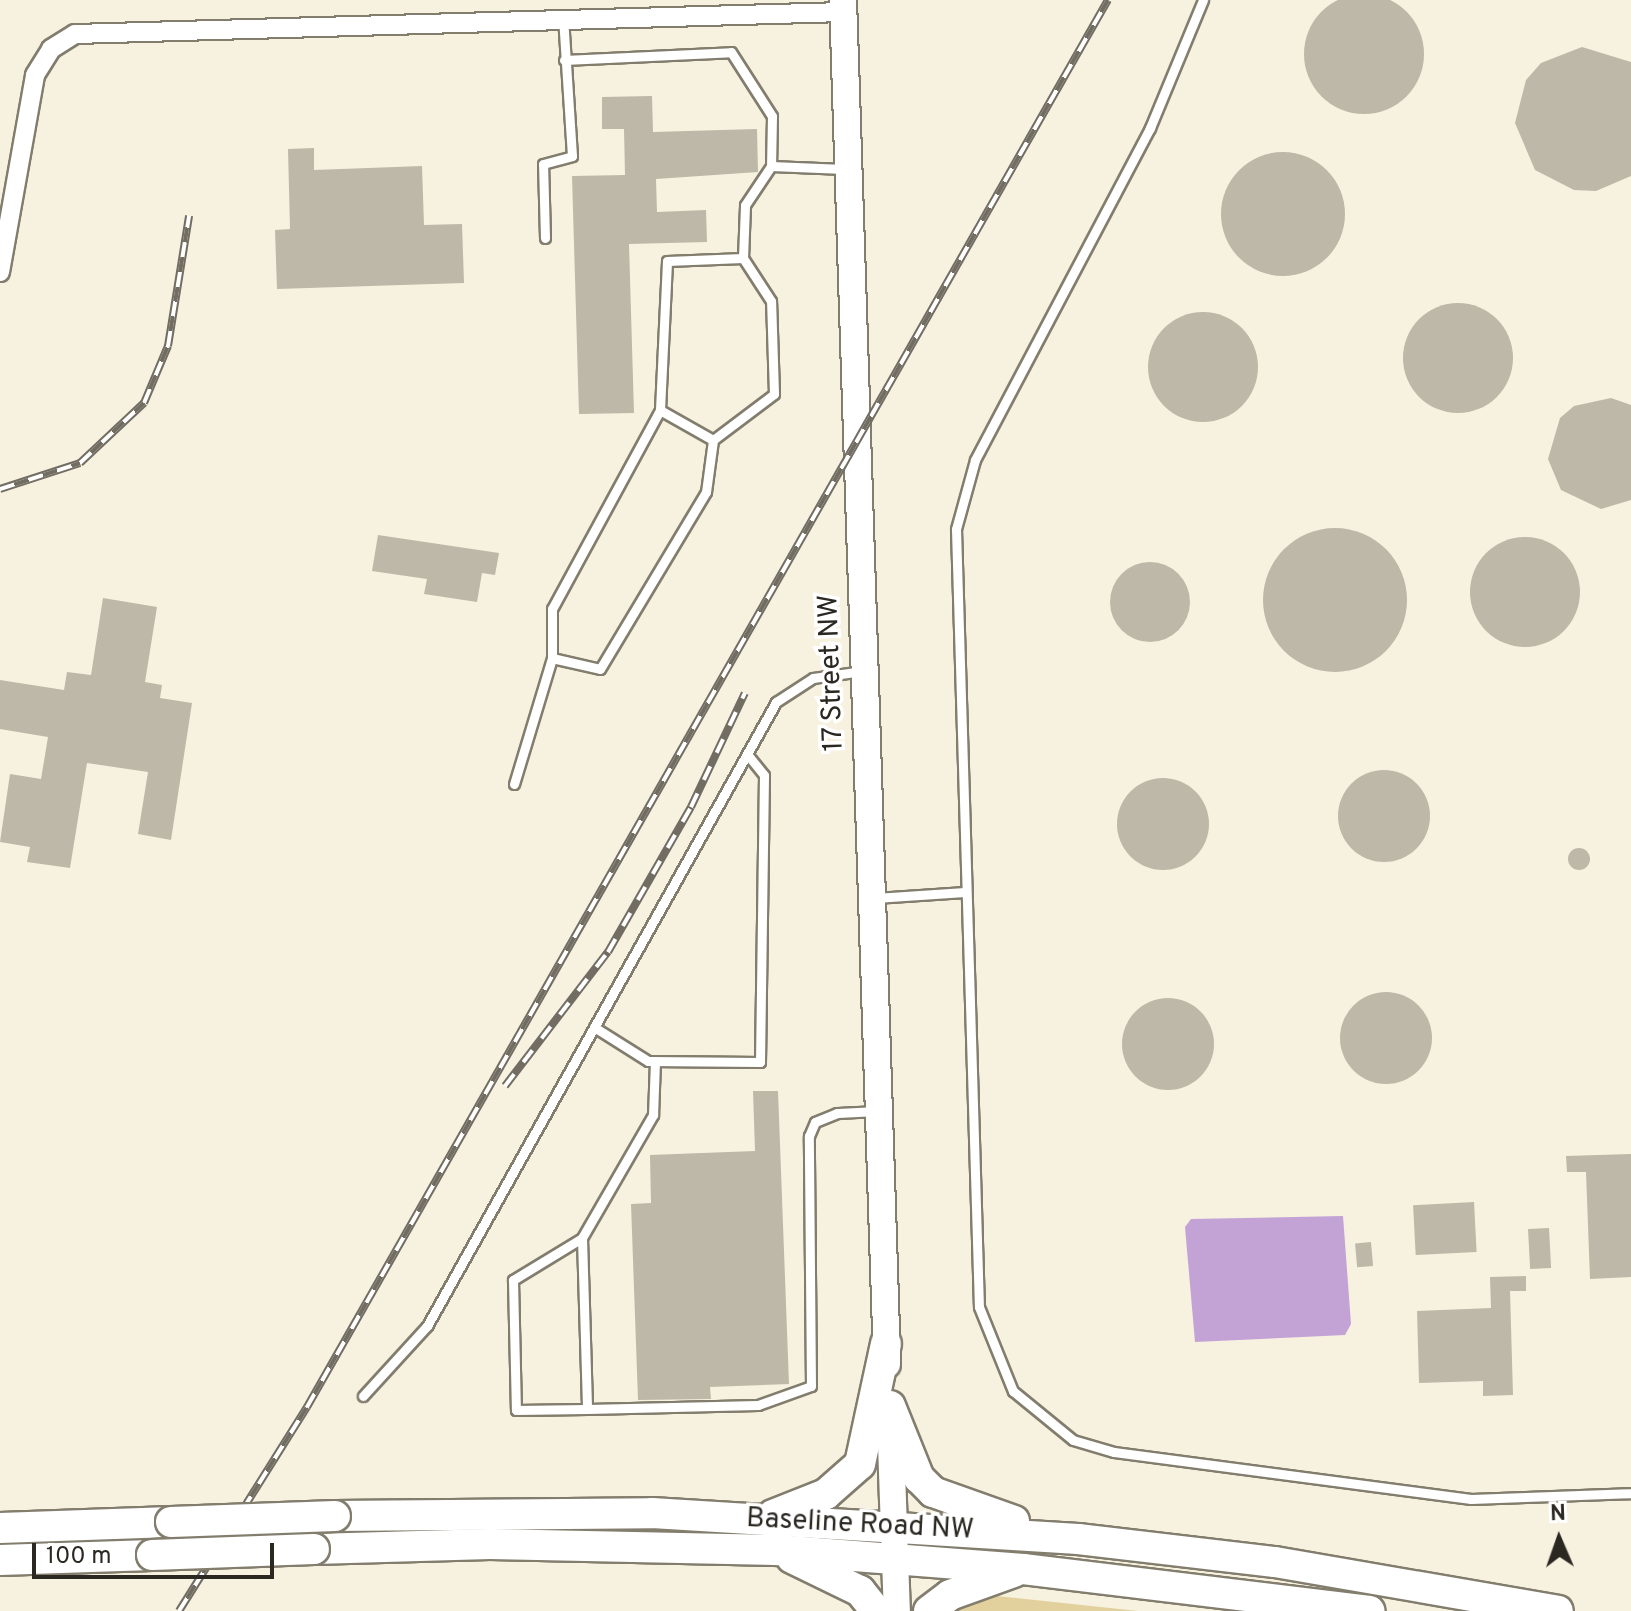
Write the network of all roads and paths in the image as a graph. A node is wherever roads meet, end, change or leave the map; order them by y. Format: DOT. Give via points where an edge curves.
graph roads {
  1 [pos="1203,0"];
  2 [pos="843,6"];
  3 [pos="563,18"];
  4 [pos="564,60"];
  5 [pos="771,166"];
  6 [pos="848,169"];
  7 [pos="545,238"];
  8 [pos="743,258"];
  9 [pos="0,272"];
  10 [pos="660,410"];
  11 [pos="713,440"];
  12 [pos="552,658"];
  13 [pos="864,671"];
  14 [pos="747,754"];
  15 [pos="514,784"];
  16 [pos="964,892"];
  17 [pos="872,898"];
  18 [pos="594,1027"];
  19 [pos="655,1061"];
  20 [pos="880,1111"];
  21 [pos="582,1238"];
  22 [pos="886,1344"];
  23 [pos="363,1396"];
  24 [pos="890,1406"];
  25 [pos="587,1409"];
  26 [pos="1631,1493"];
  27 [pos="760,1519"];
  28 [pos="893,1526"];
  29 [pos="0,1528"];
  30 [pos="1078,1539"];
  31 [pos="776,1550"];
  32 [pos="895,1559"];
  33 [pos="0,1560"];
  34 [pos="1023,1569"];
  35 [pos="1205,1589"];
  36 [pos="1393,1592"];
  37 [pos="876,1611"];
  38 [pos="897,1611"];
  39 [pos="929,1611"];
  40 [pos="1253,1611"];
  41 [pos="1369,1611"];
  42 [pos="1376,1611"];
  43 [pos="1558,1611"];
  1 -- 16 [label="lane" via="1150,128 975,460 956,529"];
  2 -- 3 [label="street"];
  2 -- 6 [label="main road, 17 Street NW"];
  3 -- 4 [label="lane"];
  3 -- 9 [label="street" via="100,28 51,49 35,75"];
  4 -- 5 [label="lane" via="731,52 772,116"];
  4 -- 7 [label="lane" via="572,156 543,164"];
  5 -- 6 [label="lane"];
  5 -- 8 [label="lane" via="745,205"];
  6 -- 13 [label="main road, 17 Street NW"];
  8 -- 10 [label="lane" via="667,261"];
  8 -- 11 [label="lane" via="771,301 774,394"];
  10 -- 11 [label="lane"];
  10 -- 12 [label="lane" via="552,609"];
  11 -- 12 [label="lane" via="706,492 600,669"];
  12 -- 15 [label="lane"];
  13 -- 14 [label="lane" via="813,678 788,690"];
  13 -- 17 [label="main road, 17 Street NW"];
  14 -- 18 [label="lane"];
  14 -- 19 [label="lane" via="764,775 760,1062"];
  16 -- 17 [label="lane"];
  16 -- 26 [label="lane" via="979,1307 996,1361 1039,1418 1073,1440 1114,1452 1314,1480 1471,1499"];
  17 -- 20 [label="main road, 17 Street NW"];
  18 -- 19 [label="lane"];
  18 -- 23 [label="lane" via="427,1326"];
  19 -- 21 [label="lane" via="653,1115"];
  20 -- 22 [label="main road, 17 Street NW"];
  20 -- 25 [label="lane" via="837,1113 815,1122 809,1136 811,1386 758,1405"];
  21 -- 25 [label="lane"];
  21 -- 25 [label="lane" via="513,1280 516,1410"];
  22 -- 24 [label="main road, 17 Street NW"];
  22 -- 27 [label="main road" via="860,1464 826,1494"];
  24 -- 28 [label="main road"];
  24 -- 30 [label="main road" via="919,1478 933,1492"];
  27 -- 28 [label="main road, Baseline Road NW"];
  27 -- 29 [label="main road, Baseline Road NW, bridge" via="335,1516"];
  28 -- 30 [label="main road, Baseline Road NW"];
  28 -- 32 [label="main road"];
  30 -- 36 [label="main road, Baseline Road NW"];
  31 -- 32 [label="main road, Baseline Road NW"];
  31 -- 33 [label="main road, Baseline Road NW, bridge" via="490,1544"];
  31 -- 37 [label="main road" via="860,1591"];
  32 -- 34 [label="main road, Baseline Road NW"];
  32 -- 38 [label="main road"];
  34 -- 35 [label="main road, Baseline Road NW"];
  34 -- 39 [label="main road" via="950,1595"];
  35 -- 40 [label="main road"];
  35 -- 41 [label="main road, Baseline Road NW"];
  36 -- 42 [label="main road"];
  36 -- 43 [label="main road, Baseline Road NW"];
}
